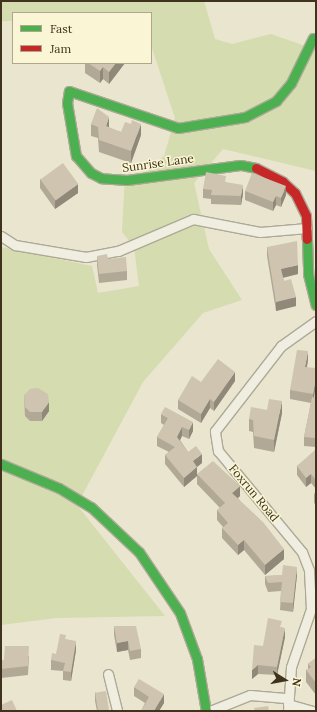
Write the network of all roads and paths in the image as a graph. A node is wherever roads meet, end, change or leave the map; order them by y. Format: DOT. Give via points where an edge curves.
graph roads {
  1 [pos="313,38"];
  2 [pos="307,228"];
  3 [pos="1,236"];
  4 [pos="316,305"];
  5 [pos="316,321"];
  6 [pos="1,464"];
  7 [pos="108,674"];
  8 [pos="288,704"];
  9 [pos="116,711"];
  10 [pos="206,711"];
  11 [pos="210,711"];
  12 [pos="312,711"];
  1 -- 2 [label="street, Sunrise Lane" via="291,83 276,101 246,116 178,128 69,91 67,103 76,156 91,173 118,181 227,165 250,166 289,187 301,204"];
  2 -- 3 [label="street" via="260,232 193,219 118,251 86,257 20,246"];
  2 -- 4 [label="street, Sunrise Lane" via="308,274"];
  5 -- 8 [label="street, Foxrun Road" via="281,346 215,431 218,451 302,552 309,570 310,609 291,668"];
  6 -- 10 [label="street" via="59,488 91,507 139,552 180,613 197,659"];
  7 -- 9 [label="street"];
  8 -- 11 [label="street" via="267,694 238,699"];
  8 -- 12 [label="street"];
}
